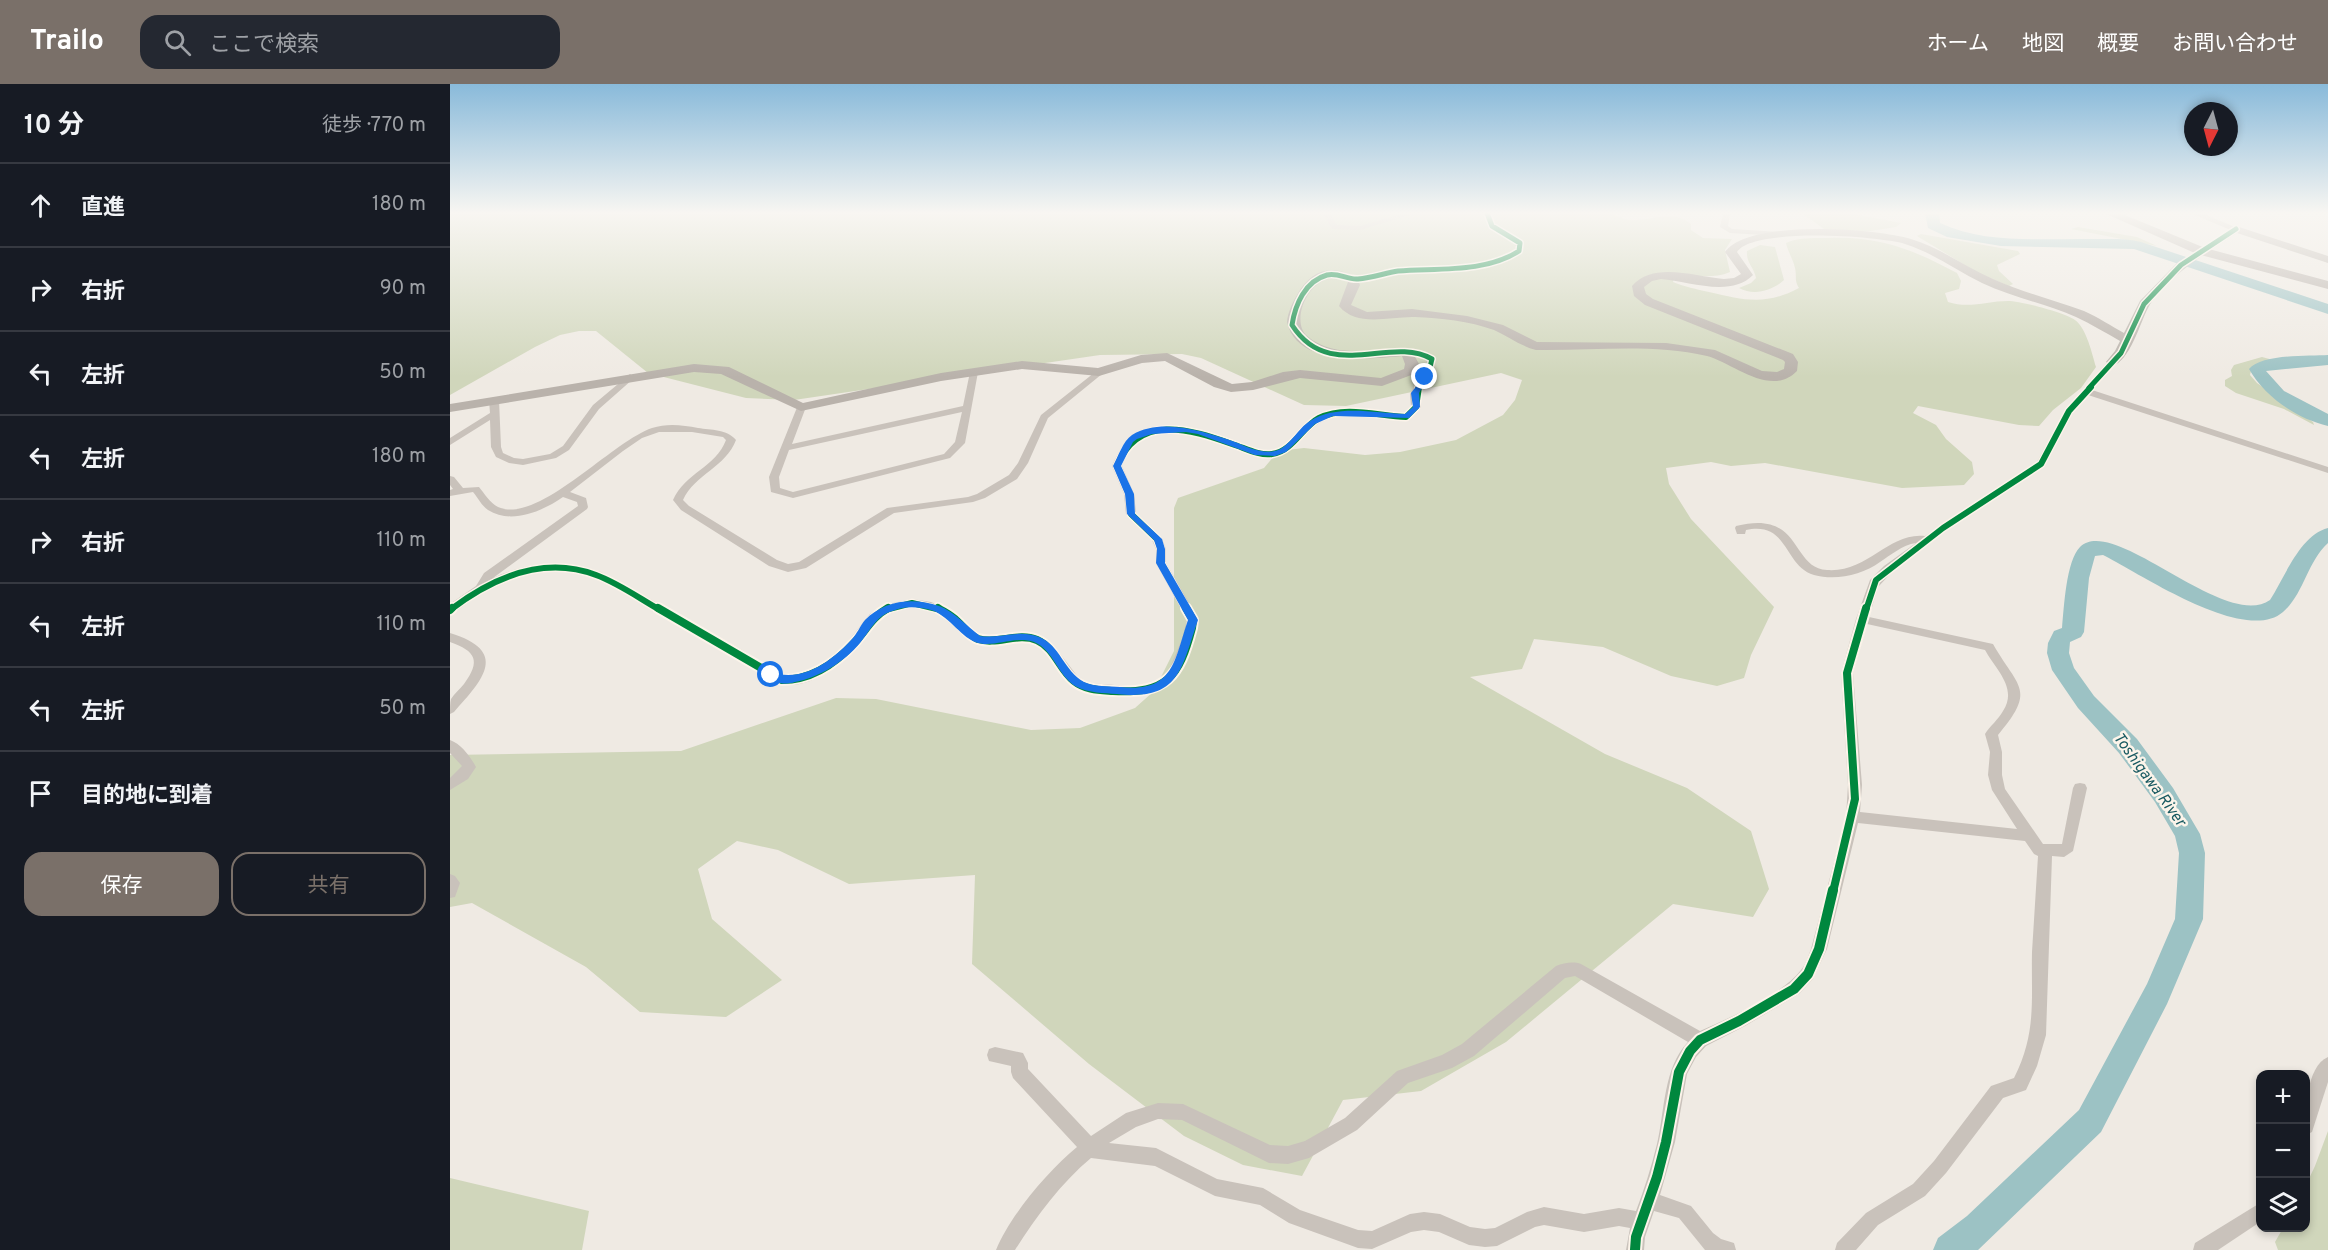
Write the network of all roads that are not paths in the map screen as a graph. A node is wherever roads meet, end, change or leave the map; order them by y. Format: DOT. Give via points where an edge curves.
graph roads {
  1 [pos="1447,267"];
  2 [pos="1743,267"];
  3 [pos="1964,267"];
  4 [pos="2181,267"];
  5 [pos="2239,267"];
  6 [pos="1353,280"];
  7 [pos="2328,285"];
  8 [pos="2127,340"];
  9 [pos="1406,352"];
  10 [pos="2112,362"];
  11 [pos="974,372"];
  12 [pos="1099,372"];
  13 [pos="630,377"];
  14 [pos="2086,391"];
  15 [pos="494,407"];
  16 [pos="801,407"];
  17 [pos="450,408"];
  18 [pos="966,408"];
  19 [pos="450,442"];
  20 [pos="786,448"];
  21 [pos="2328,470"];
  22 [pos="450,479"];
  23 [pos="455,492"];
  24 [pos="562,493"];
  25 [pos="1741,532"];
  26 [pos="1927,540"];
  27 [pos="480,587"];
  28 [pos="450,610"];
  29 [pos="1862,619"];
  30 [pos="450,637"];
  31 [pos="450,709"];
  32 [pos="450,745"];
  33 [pos="450,785"];
  34 [pos="2080,788"];
  35 [pos="1852,817"];
  36 [pos="2028,836"];
  37 [pos="2045,851"];
  38 [pos="450,880"];
  39 [pos="450,892"];
  40 [pos="1700,1040"];
  41 [pos="994,1055"];
  42 [pos="2328,1065"];
  43 [pos="2307,1124"];
  44 [pos="1088,1148"];
  45 [pos="1647,1201"];
  46 [pos="2256,1215"];
  47 [pos="1641,1221"];
  48 [pos="1005,1250"];
  49 [pos="1635,1250"];
  50 [pos="1727,1250"];
  51 [pos="1844,1250"];
  52 [pos="2202,1250"];
  1 -- 6 [label="street"];
  2 -- 6 [label="street" via="1747,275 1743,279 1723,282 1644,279 1638,286 1640,296 1788,357 1792,362 1790,371 1775,376 1756,375 1715,354 1677,346 1536,346 1496,327 1474,322 1414,313 1355,312 1345,306"];
  3 -- 8 [label="street" via="1988,281 2082,315"];
  4 -- 8 [label="street" via="2144,304"];
  5 -- 7 [label="main road"];
  6 -- 9 [label="street" via="1336,274 1315,279 1298,304 1292,320 1294,331 1311,346 1331,352 1367,356"];
  8 -- 10 [label="street"];
  9 -- 12 [label="street" via="1412,364 1409,371 1382,382 1300,374 1231,388 1160,357"];
  9 -- 27 [label="street" via="1423,354 1432,361 1415,393 1416,407 1406,417 1332,414 1312,423 1275,454 1258,453 1200,432 1179,429 1141,434 1126,447 1117,466 1130,494 1131,514 1157,539 1161,563 1193,620 1175,673 1158,689 1147,692 1080,684 1051,649 1036,639 976,639 950,616 926,604 903,604 882,612 824,668 804,677 780,680 630,593 577,569 531,569"];
  10 -- 14 [label="street"];
  11 -- 12 [label="street" via="1022,365"];
  11 -- 16 [label="street"];
  11 -- 18 [label="street"];
  12 -- 24 [label="street" via="1044,417 1013,477 969,500 891,510 802,565 788,568 773,563 678,500 693,478 729,446 726,435 669,429 645,433"];
  13 -- 15 [label="street"];
  13 -- 15 [label="street" via="596,407 566,448 539,460 512,461 499,455"];
  13 -- 16 [label="street" via="693,368 724,370"];
  14 -- 21 [label="street"];
  14 -- 26 [label="street" via="2063,420 2041,464"];
  15 -- 17 [label="street"];
  15 -- 19 [label="street"];
  16 -- 20 [label="street"];
  18 -- 20 [label="street"];
  18 -- 20 [label="street" via="960,443 947,456 793,495 776,490 773,484"];
  22 -- 23 [label="street"];
  23 -- 24 [label="street" via="476,489 494,509 507,513 533,510"];
  24 -- 27 [label="street" via="582,500 583,507 488,576"];
  25 -- 26 [label="street" via="1740,528 1746,526 1772,526 1812,568 1826,574 1863,567 1910,538"];
  26 -- 29 [label="street" via="1876,580"];
  27 -- 28 [label="street"];
  29 -- 35 [label="street" via="1848,673 1855,786"];
  29 -- 36 [label="street" via="1989,647 2011,679 2015,692 2010,712 1991,734 1996,752 1996,783"];
  30 -- 31 [label="street" via="474,646 481,663 473,682"];
  32 -- 33 [label="street" via="469,767"];
  34 -- 37 [label="street" via="2068,847 2064,851"];
  35 -- 36 [label="street"];
  35 -- 40 [label="street" via="1819,949 1808,974 1794,989 1768,1005"];
  36 -- 37 [label="street"];
  37 -- 51 [label="street" via="2039,968 2041,1025 2020,1084 2003,1089 1987,1102 1941,1167 1919,1190 1872,1219"];
  38 -- 39 [label="street"];
  40 -- 44 [label="street" via="1576,969 1561,972 1468,1050 1403,1077 1351,1124 1309,1149 1288,1155 1269,1154 1171,1109 1121,1125"];
  40 -- 45 [label="street" via="1679,1072 1666,1142"];
  41 -- 44 [label="street" via="1017,1059 1019,1072"];
  42 -- 43 [label="street"];
  44 -- 47 [label="street" via="1156,1156 1215,1187 1263,1197 1295,1217 1359,1239 1372,1240 1424,1221 1485,1238 1497,1237 1544,1215 1584,1222 1619,1217"];
  44 -- 48 [label="street" via="1047,1192"];
  45 -- 47 [label="street"];
  45 -- 50 [label="street" via="1677,1208 1710,1244"];
  46 -- 52 [label="street"];
  47 -- 49 [label="street"];
}
